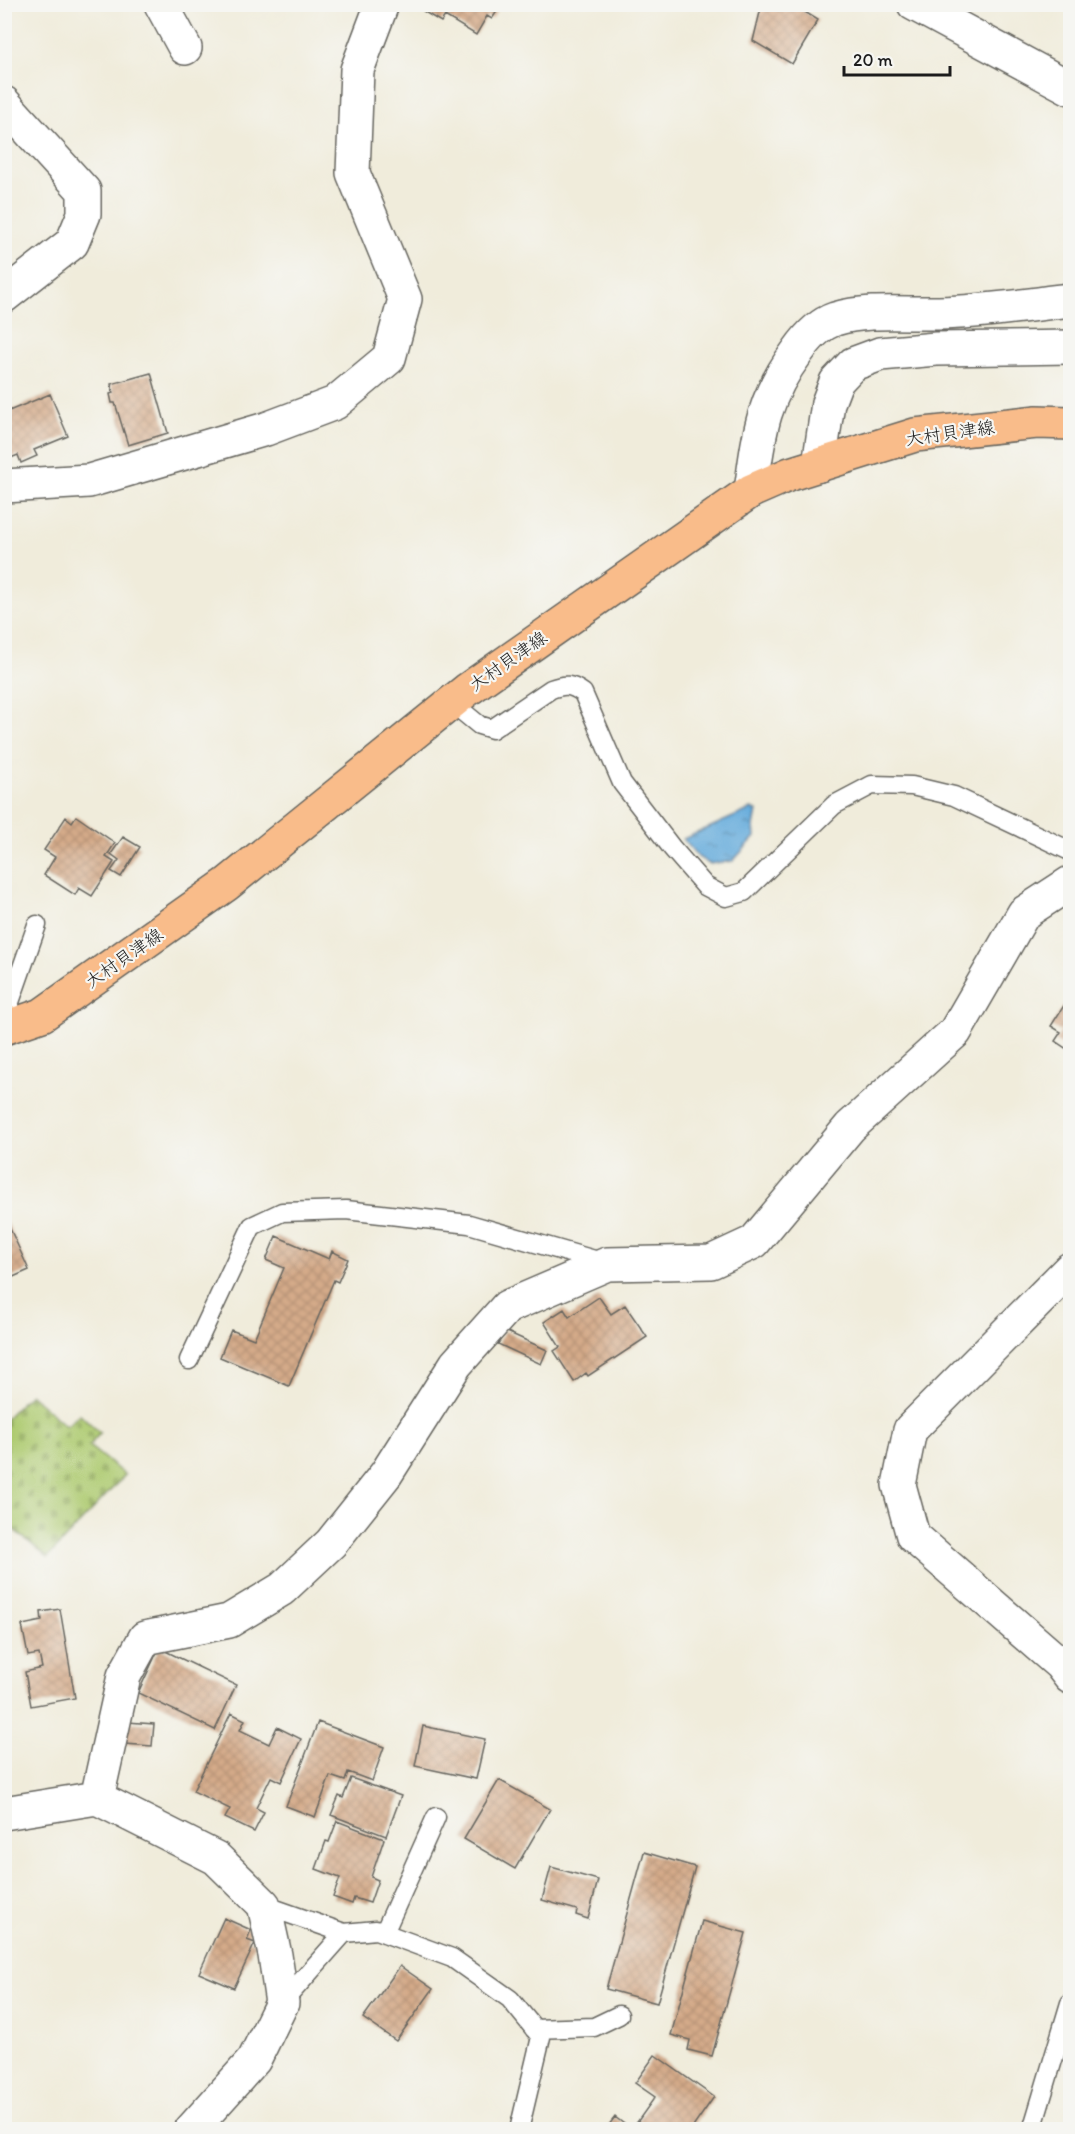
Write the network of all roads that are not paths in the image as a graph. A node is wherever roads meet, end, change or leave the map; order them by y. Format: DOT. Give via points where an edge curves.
graph roads {
  1 [pos="161,4"];
  2 [pos="382,4"];
  3 [pos="914,4"];
  4 [pos="185,48"];
  5 [pos="1071,88"];
  6 [pos="4,103"];
  7 [pos="4,296"];
  8 [pos="1071,300"];
  9 [pos="1071,347"];
  10 [pos="1071,423"];
  11 [pos="819,465"];
  12 [pos="4,486"];
  13 [pos="751,491"];
  14 [pos="452,702"];
  15 [pos="1071,851"];
  16 [pos="1071,883"];
  17 [pos="37,925"];
  18 [pos="4,1019"];
  19 [pos="4,1028"];
  20 [pos="607,1264"];
  21 [pos="1071,1269"];
  22 [pos="189,1360"];
  23 [pos="1071,1677"];
  24 [pos="97,1798"];
  25 [pos="4,1813"];
  26 [pos="436,1817"];
  27 [pos="264,1905"];
  28 [pos="344,1933"];
  29 [pos="384,1933"];
  30 [pos="282,2003"];
  31 [pos="1071,2003"];
  32 [pos="619,2015"];
  33 [pos="534,2029"];
  34 [pos="191,2130"];
  35 [pos="519,2130"];
  36 [pos="1032,2130"];
  1 -- 4 [label="street"];
  2 -- 12 [label="street" via="357,70 353,173 405,299 388,358 335,403 266,429 89,481"];
  3 -- 5 [label="street"];
  6 -- 7 [label="street" via="84,191 84,214 72,243"];
  8 -- 13 [label="street" via="833,319 809,336 771,392 759,430"];
  9 -- 11 [label="street" via="925,350 880,354 853,364 836,382 828,403"];
  10 -- 11 [label="main road, 大村貝津線" via="1037,422 915,435"];
  11 -- 13 [label="main road, 大村貝津線"];
  13 -- 14 [label="main road, 大村貝津線"];
  14 -- 15 [label="lane" via="479,725 492,729 551,688 572,685 583,693 622,783 705,886 726,897 744,892 834,805 872,785 912,786 954,796"];
  14 -- 19 [label="main road, 大村貝津線" via="227,884 42,1015"];
  16 -- 20 [label="street" via="1024,913 955,1032 850,1127 754,1242 711,1262"];
  17 -- 18 [label="lane"];
  20 -- 22 [label="lane" via="469,1224 346,1210 282,1212 252,1226"];
  20 -- 24 [label="street" via="507,1307 456,1365 386,1474 331,1543 282,1588 229,1621 145,1638 124,1676"];
  21 -- 23 [label="street" via="910,1430 899,1485 913,1536"];
  24 -- 25 [label="street"];
  24 -- 27 [label="street" via="216,1858"];
  26 -- 29 [label="lane"];
  27 -- 28 [label="lane"];
  27 -- 30 [label="street"];
  28 -- 29 [label="lane"];
  28 -- 30 [label="lane"];
  29 -- 33 [label="lane" via="453,1958 510,1999"];
  30 -- 34 [label="street" via="254,2060"];
  31 -- 36 [label="lane"];
  32 -- 33 [label="lane" via="594,2027"];
  33 -- 35 [label="lane" via="541,2037"];
}
